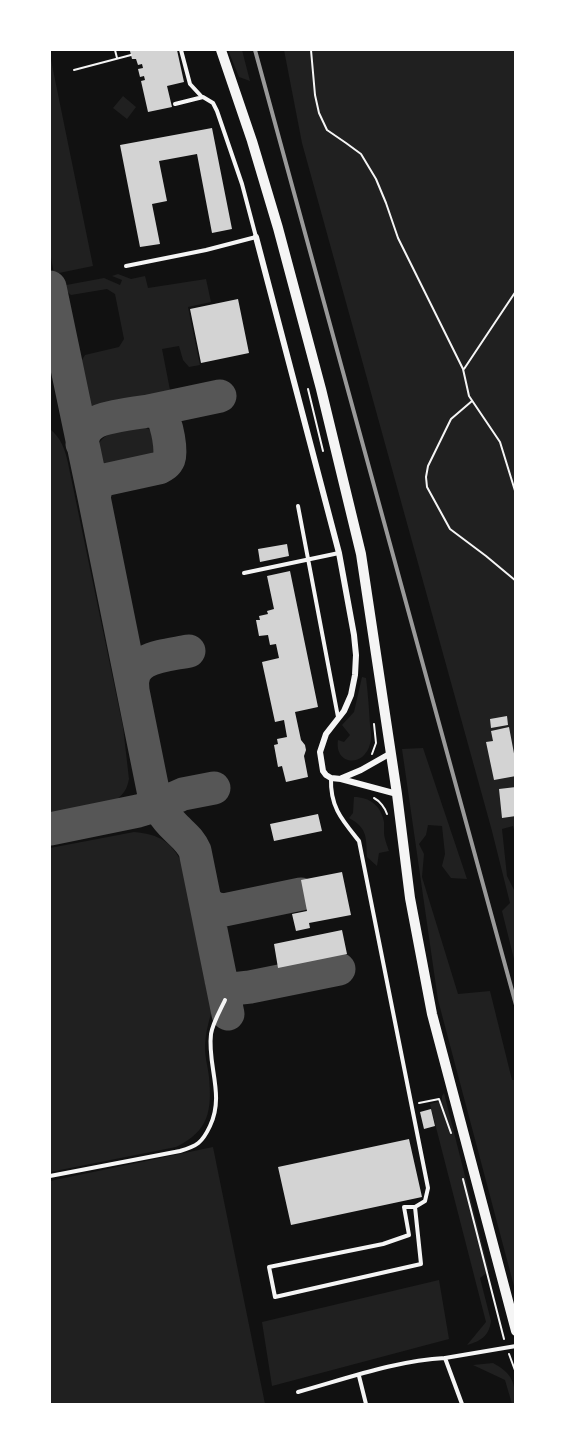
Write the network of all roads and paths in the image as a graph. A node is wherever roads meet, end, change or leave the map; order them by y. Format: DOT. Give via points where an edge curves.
graph roads {
  1 [pos="115,50"];
  2 [pos="181,50"];
  3 [pos="221,50"];
  4 [pos="312,50"];
  5 [pos="131,55"];
  6 [pos="117,59"];
  7 [pos="74,70"];
  8 [pos="203,98"];
  9 [pos="175,104"];
  10 [pos="256,237"];
  11 [pos="126,266"];
  12 [pos="516,291"];
  13 [pos="464,369"];
  14 [pos="472,400"];
  15 [pos="516,494"];
  16 [pos="298,506"];
  17 [pos="339,553"];
  18 [pos="308,560"];
  19 [pos="244,573"];
  20 [pos="516,582"];
  21 [pos="339,719"];
  22 [pos="391,753"];
  23 [pos="331,777"];
  24 [pos="342,778"];
  25 [pos="397,794"];
  26 [pos="225,1000"];
  27 [pos="411,1104"];
  28 [pos="453,1140"];
  29 [pos="50,1176"];
  30 [pos="463,1179"];
  31 [pos="416,1207"];
  32 [pos="516,1331"];
  33 [pos="516,1346"];
  34 [pos="507,1347"];
  35 [pos="446,1358"];
  36 [pos="516,1373"];
  37 [pos="359,1376"];
  38 [pos="298,1392"];
  39 [pos="366,1404"];
  40 [pos="462,1404"];
  1 -- 6 [label="path"];
  2 -- 8 [label="lane" via="191,85"];
  3 -- 22 [label="main road" via="278,228 361,554"];
  4 -- 13 [label="path" via="315,95 327,130 361,154 376,179 398,237"];
  5 -- 6 [label="path"];
  6 -- 7 [label="path"];
  8 -- 9 [label="lane"];
  8 -- 10 [label="lane" via="218,111"];
  10 -- 11 [label="lane"];
  10 -- 17 [label="street"];
  12 -- 13 [label="path"];
  13 -- 14 [label="path"];
  14 -- 15 [label="path" via="500,442"];
  14 -- 20 [label="path" via="451,419 428,466 427,487 450,529"];
  16 -- 18 [label="lane"];
  17 -- 18 [label="lane"];
  17 -- 21 [label="street" via="356,655 351,695"];
  18 -- 19 [label="lane"];
  18 -- 21 [label="lane"];
  21 -- 23 [label="street" via="326,734 320,752 322,771"];
  22 -- 24 [label="street"];
  22 -- 25 [label="main road"];
  23 -- 24 [label="street"];
  23 -- 27 [label="lane" via="336,812 359,841"];
  24 -- 25 [label="street"];
  25 -- 32 [label="main road" via="410,898 432,1014"];
  26 -- 29 [label="lane" via="211,1034 216,1111 203,1140 180,1151"];
  27 -- 28 [label="path" via="439,1099"];
  27 -- 31 [label="lane" via="428,1188 425,1201"];
  30 -- 34 [label="path"];
  31 -- 31 [label="lane" via="404,1208 409,1235 269,1267 274,1297 422,1264"];
  33 -- 34 [label="lane"];
  34 -- 35 [label="lane"];
  34 -- 36 [label="path"];
  35 -- 37 [label="lane" via="397,1365"];
  35 -- 40 [label="lane"];
  37 -- 38 [label="lane"];
  37 -- 39 [label="lane"];
}
